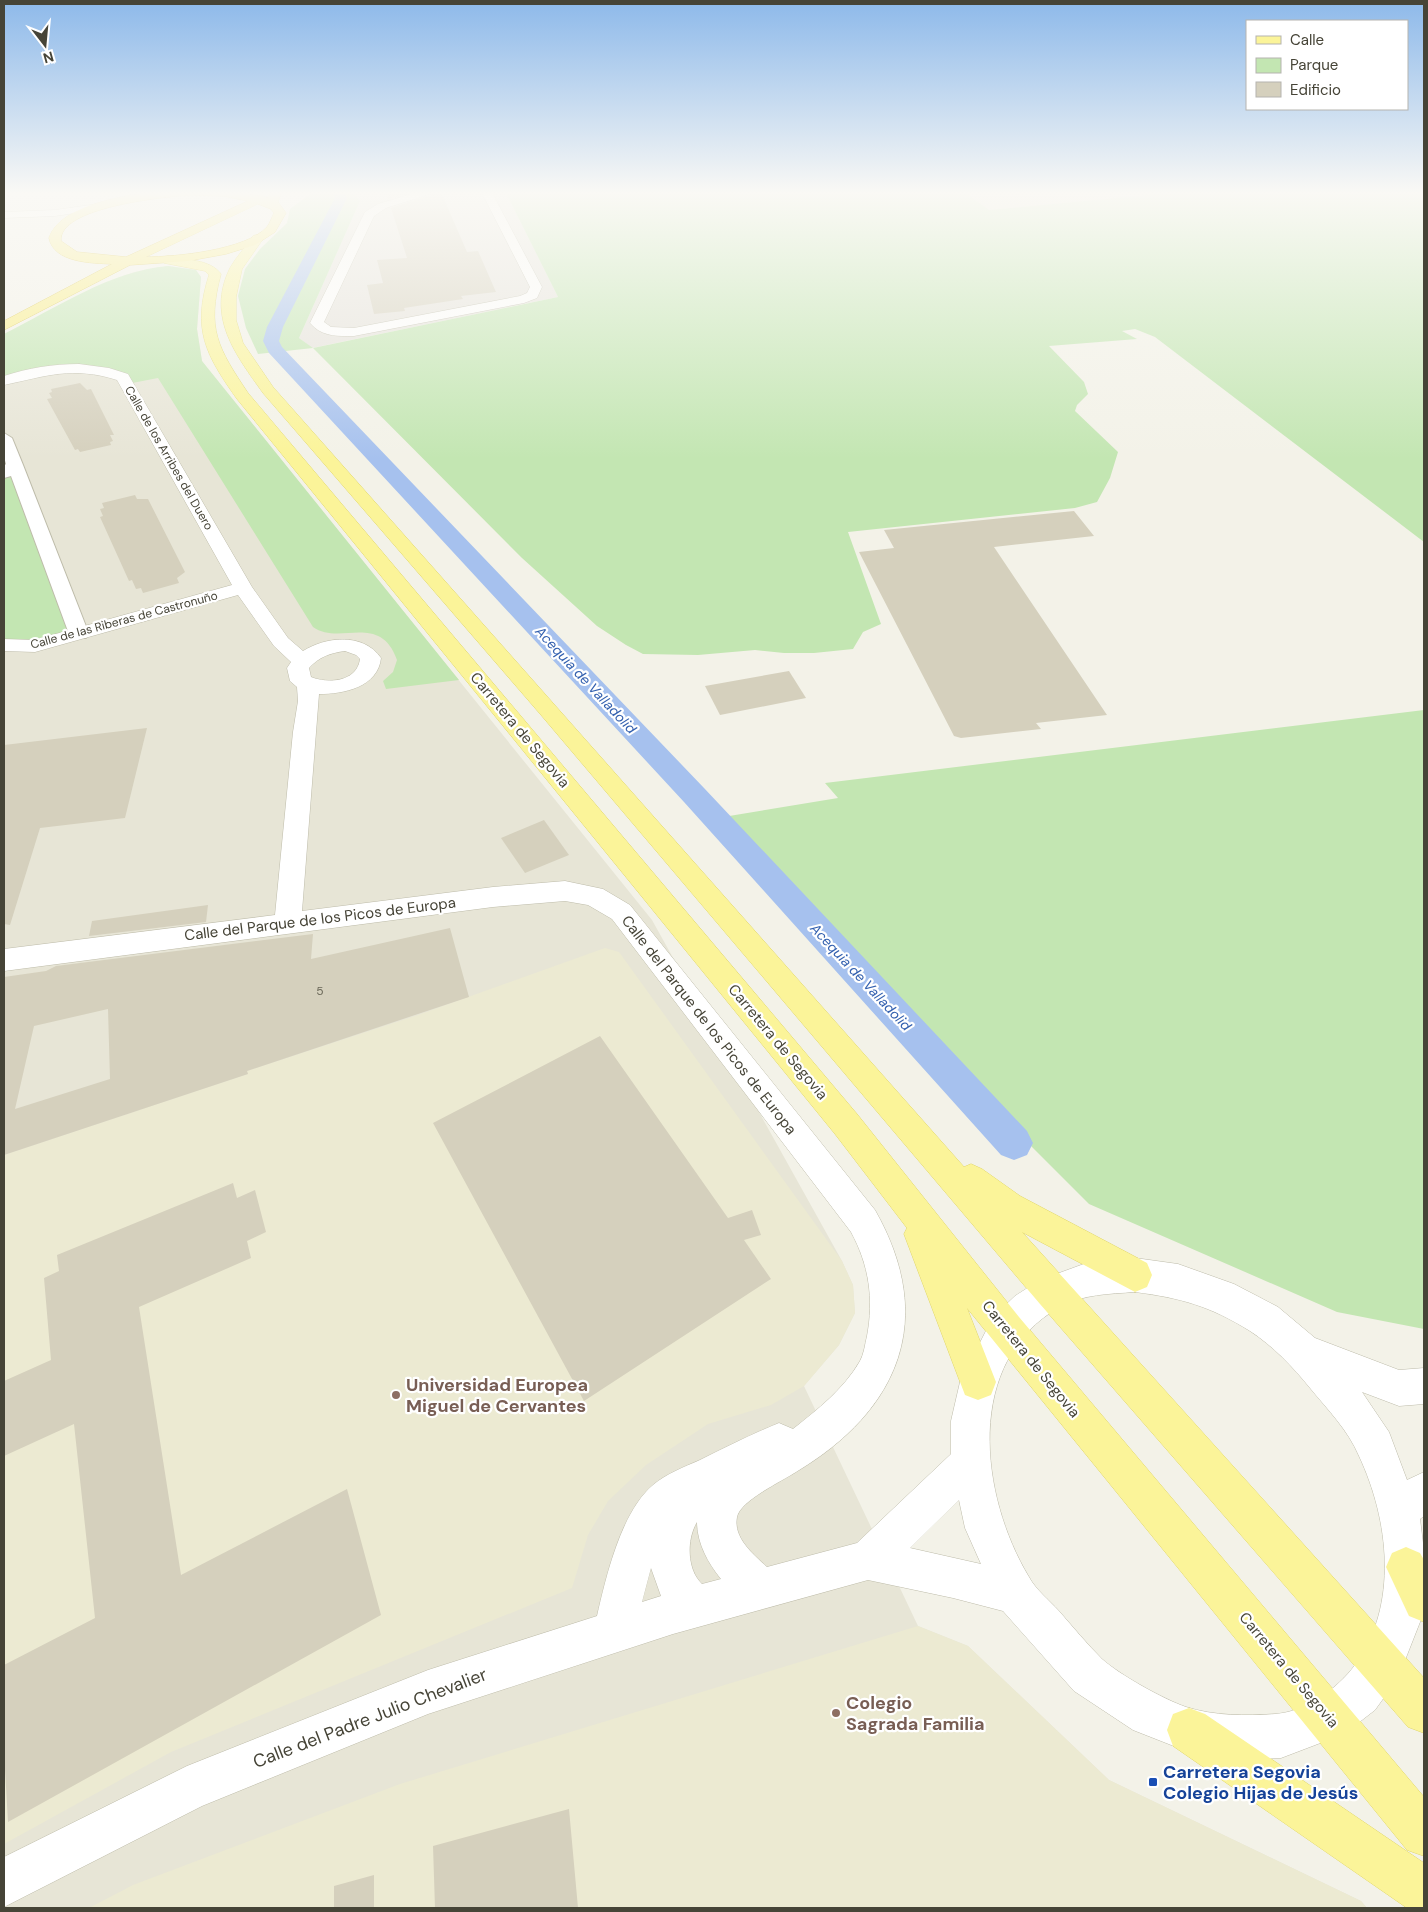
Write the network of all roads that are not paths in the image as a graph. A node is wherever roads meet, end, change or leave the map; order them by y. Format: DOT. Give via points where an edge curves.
graph roads {
  1 [pos="91,280"];
  2 [pos="104,280"];
  3 [pos="212,280"];
  4 [pos="233,280"];
  5 [pos="337,280"];
  6 [pos="532,280"];
  7 [pos="26,314"];
  8 [pos="4,326"];
  9 [pos="4,381"];
  10 [pos="4,438"];
  11 [pos="9,469"];
  12 [pos="243,588"];
  13 [pos="79,634"];
  14 [pos="281,642"];
  15 [pos="4,645"];
  16 [pos="321,649"];
  17 [pos="302,662"];
  18 [pos="314,692"];
  19 [pos="288,922"];
  20 [pos="4,960"];
  21 [pos="925,1142"];
  22 [pos="911,1207"];
  23 [pos="1135,1275"];
  24 [pos="1052,1292"];
  25 [pos="1006,1330"];
  26 [pos="1304,1352"];
  27 [pos="978,1382"];
  28 [pos="1424,1386"];
  29 [pos="837,1420"];
  30 [pos="970,1462"];
  31 [pos="710,1477"];
  32 [pos="1412,1501"];
  33 [pos="868,1560"];
  34 [pos="1415,1584"];
  35 [pos="760,1589"];
  36 [pos="1015,1594"];
  37 [pos="697,1607"];
  38 [pos="615,1631"];
  39 [pos="1383,1663"];
  40 [pos="1424,1711"];
  41 [pos="1328,1718"];
  42 [pos="1189,1730"];
  43 [pos="1424,1833"];
  44 [pos="4,1883"];
  45 [pos="1424,1891"];
  1 -- 7 [label="highway"];
  2 -- 7 [label="highway" via="46,309"];
  3 -- 22 [label="main road, Carretera de Segovia" via="205,323 212,348 242,396 846,1124"];
  4 -- 21 [label="main road" via="229,320 236,343 268,390"];
  5 -- 6 [label="street" via="317,323 328,330 340,332 371,330 524,299 532,295 536,287"];
  7 -- 8 [label="highway"];
  9 -- 12 [label="street, Calle de los Arribes del Duero" via="19,375 67,369 104,370 122,377"];
  10 -- 11 [label="street"];
  11 -- 13 [label="street"];
  12 -- 13 [label="street, Calle de las Riberas de Castronuño"];
  12 -- 14 [label="street, Calle de los Arribes del Duero"];
  13 -- 15 [label="street, Calle de las Riberas de Castronuño" via="35,646"];
  14 -- 16 [label="street"];
  14 -- 17 [label="street, Calle de los Arribes del Duero"];
  16 -- 17 [label="street"];
  16 -- 18 [label="street" via="357,647 366,651 373,664 365,675 351,684"];
  17 -- 18 [label="street" via="298,675"];
  18 -- 19 [label="street" via="304,732"];
  19 -- 20 [label="street, Calle del Parque de los Picos de Europa"];
  19 -- 29 [label="street, Calle del Parque de los Picos de Europa" via="565,891 594,896 621,912 841,1192 875,1240 889,1296 885,1336 876,1369"];
  21 -- 23 [label="main road" via="1008,1207"];
  21 -- 24 [label="main road"];
  22 -- 25 [label="main road, Carretera de Segovia"];
  22 -- 27 [label="main road"];
  23 -- 24 [label="street" via="1092,1278"];
  23 -- 26 [label="street" via="1178,1281 1222,1296 1265,1320"];
  24 -- 25 [label="street" via="1027,1308"];
  24 -- 39 [label="main road"];
  25 -- 27 [label="street"];
  25 -- 41 [label="main road, Carretera de Segovia"];
  26 -- 28 [label="street" via="1399,1388"];
  26 -- 32 [label="street" via="1357,1415"];
  27 -- 30 [label="street" via="970,1421"];
  29 -- 31 [label="street" via="787,1438"];
  29 -- 35 [label="street, Calle del Parque de los Picos de Europa" via="725,1497 719,1508 717,1527 724,1550"];
  30 -- 33 [label="street, Calle del Padre Julio Chevalier"];
  30 -- 36 [label="street" via="985,1528"];
  31 -- 37 [label="street" via="687,1499 676,1516 669,1550 672,1574 682,1593"];
  31 -- 38 [label="street" via="667,1499 652,1516 642,1534 624,1587"];
  32 -- 34 [label="street"];
  33 -- 35 [label="street, Calle del Padre Julio Chevalier"];
  33 -- 36 [label="street, Calle del Padre Julio Chevalier" via="953,1577"];
  34 -- 39 [label="street"];
  35 -- 37 [label="street, Calle del Padre Julio Chevalier"];
  36 -- 42 [label="street" via="1089,1676 1149,1714"];
  37 -- 38 [label="street, Calle del Padre Julio Chevalier"];
  38 -- 44 [label="street, Calle del Padre Julio Chevalier" via="428,1692 187,1789"];
  39 -- 40 [label="main road"];
  39 -- 41 [label="street" via="1360,1694"];
  41 -- 42 [label="street" via="1281,1736 1236,1738"];
  41 -- 43 [label="main road, Carretera de Segovia"];
  42 -- 45 [label="main road"];
}
